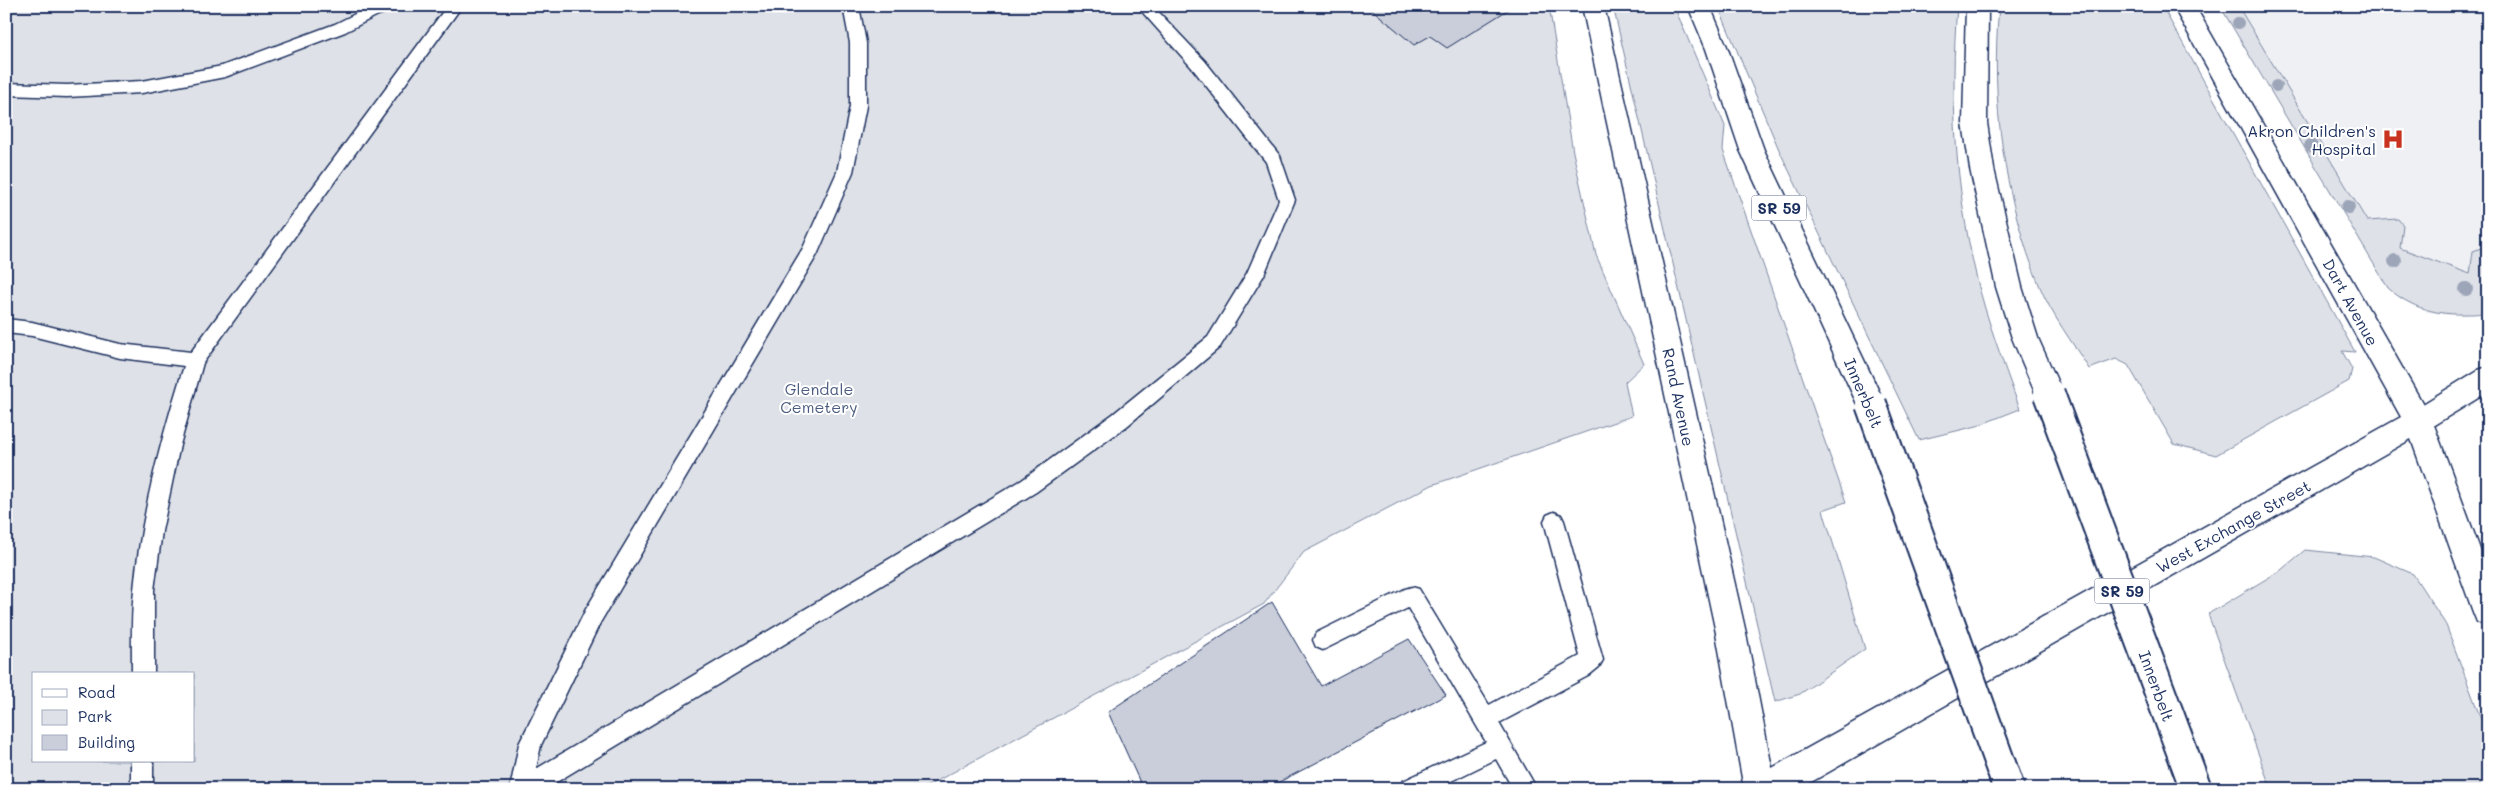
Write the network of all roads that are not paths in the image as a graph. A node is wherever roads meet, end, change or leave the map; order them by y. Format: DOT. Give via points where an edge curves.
graph roads {
  1 [pos="389,6"];
  2 [pos="454,6"];
  3 [pos="850,6"];
  4 [pos="1144,6"];
  5 [pos="1593,6"];
  6 [pos="1699,6"];
  7 [pos="1977,6"];
  8 [pos="2184,6"];
  9 [pos="6,89"];
  10 [pos="6,326"];
  11 [pos="195,360"];
  12 [pos="2488,378"];
  13 [pos="2418,421"];
  14 [pos="1554,521"];
  15 [pos="2488,612"];
  16 [pos="1323,640"];
  17 [pos="143,672"];
  18 [pos="1484,719"];
  19 [pos="1500,746"];
  20 [pos="142,762"];
  21 [pos="142,789"];
  22 [pos="523,789"];
  23 [pos="1411,789"];
  24 [pos="1526,789"];
  25 [pos="1760,789"];
  26 [pos="1767,789"];
  27 [pos="2009,789"];
  28 [pos="2196,789"];
  1 -- 9 [label="lane" via="225,71 142,87 67,91"];
  2 -- 11 [label="lane"];
  3 -- 22 [label="lane" via="858,43 858,106 845,172 811,250 593,616 530,744"];
  4 -- 22 [label="lane" via="1199,65 1274,160 1287,200 1255,275 1214,342 1120,420 1029,486"];
  5 -- 25 [label="main road, Rand Avenue" via="1731,633"];
  6 -- 27 [label="main road, Innerbelt / SR 59, bridge" via="1718,49 1752,150 1871,404"];
  7 -- 28 [label="main road, Innerbelt / SR 59, bridge" via="1975,123 2009,287 2025,338 2049,394"];
  8 -- 13 [label="main road, Dart Avenue"];
  10 -- 11 [label="lane" via="32,329 120,351"];
  11 -- 17 [label="lane" via="176,421 152,524 144,592"];
  12 -- 13 [label="main road, West Exchange Street"];
  13 -- 15 [label="main road, Dart Avenue"];
  13 -- 26 [label="main road, West Exchange Street"];
  14 -- 18 [label="lane" via="1592,660"];
  16 -- 18 [label="lane" via="1412,596"];
  18 -- 19 [label="lane"];
  19 -- 23 [label="lane"];
  19 -- 24 [label="lane"];
  20 -- 21 [label="lane"];
}
